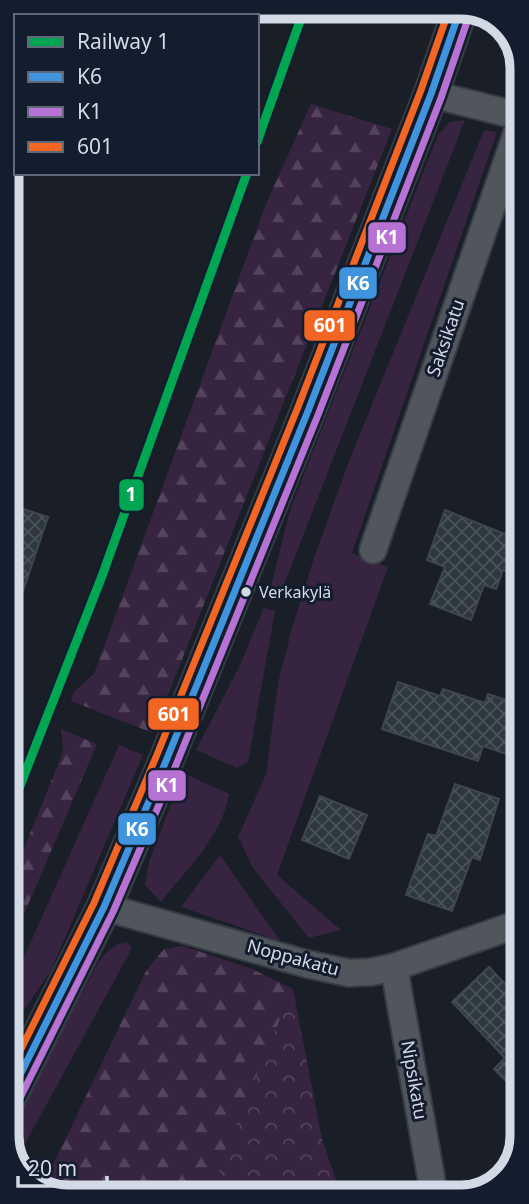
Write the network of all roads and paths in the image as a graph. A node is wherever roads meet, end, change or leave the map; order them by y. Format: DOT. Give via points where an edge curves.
graph roads {
  1 [pos="457,19"];
  2 [pos="431,94"];
  3 [pos="510,114"];
  4 [pos="510,153"];
  5 [pos="373,550"];
  6 [pos="104,907"];
  7 [pos="510,927"];
  8 [pos="394,967"];
  9 [pos="19,1077"];
  10 [pos="432,1185"];
  1 -- 2 [label="street"];
  2 -- 3 [label="street"];
  2 -- 6 [label="street" via="308,411"];
  4 -- 5 [label="street, Saksikatu"];
  6 -- 8 [label="street, Noppakatu" via="327,969 349,973"];
  6 -- 9 [label="street"];
  7 -- 8 [label="street, Noppakatu"];
  8 -- 10 [label="street, Nipsikatu"];
}
